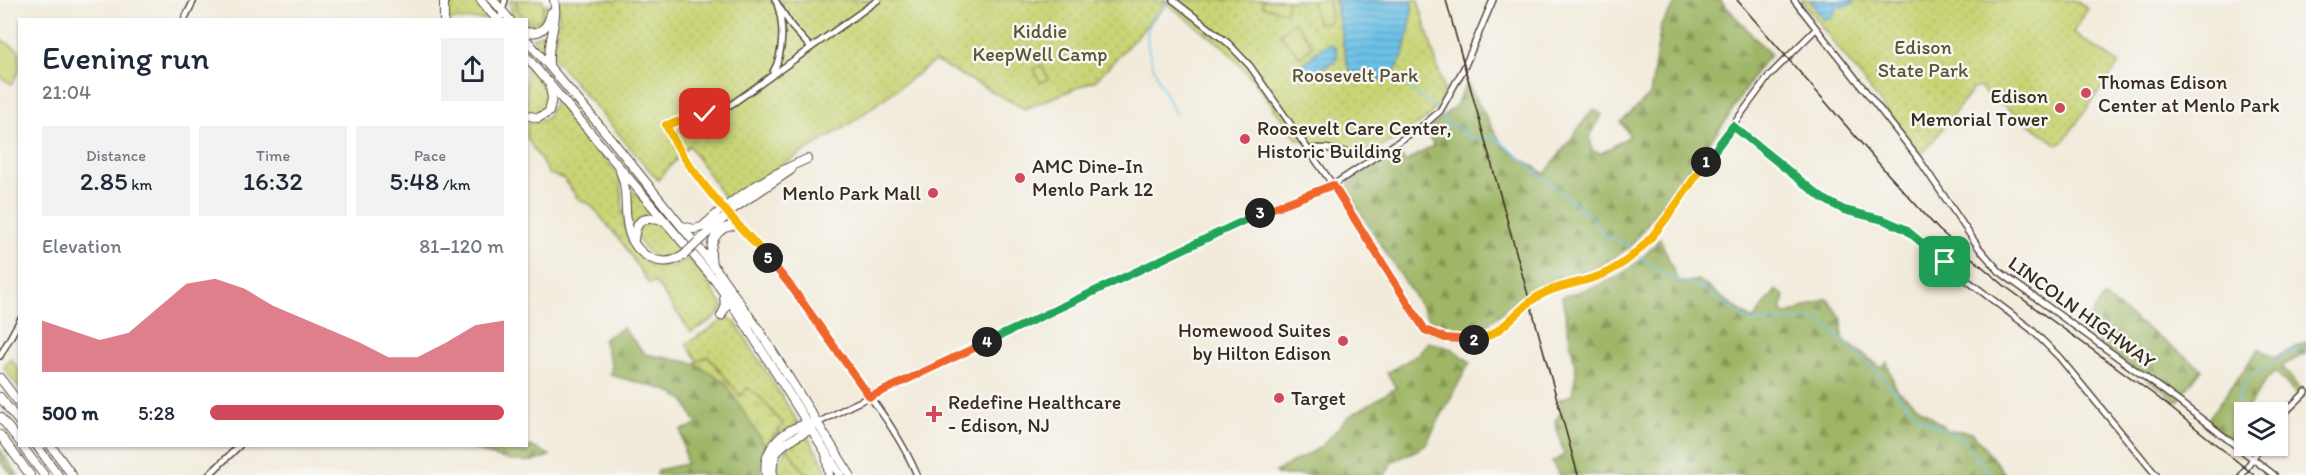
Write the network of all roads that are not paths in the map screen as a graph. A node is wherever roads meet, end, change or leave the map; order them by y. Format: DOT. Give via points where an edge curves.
graph roads {
  1 [pos="195,0"];
  2 [pos="444,0"];
  3 [pos="481,0"];
  4 [pos="493,0"];
  5 [pos="505,0"];
  6 [pos="552,0"];
  7 [pos="878,0"];
  8 [pos="1493,0"];
  9 [pos="1794,0"];
  10 [pos="1175,1"];
  11 [pos="776,2"];
  12 [pos="502,10"];
  13 [pos="185,18"];
  14 [pos="444,18"];
  15 [pos="496,18"];
  16 [pos="499,18"];
  17 [pos="508,18"];
  18 [pos="1816,29"];
  19 [pos="528,32"];
  20 [pos="528,41"];
  21 [pos="811,48"];
  22 [pos="528,58"];
  23 [pos="549,65"];
  24 [pos="770,76"];
  25 [pos="548,81"];
  26 [pos="528,116"];
  27 [pos="1733,126"];
  28 [pos="1309,150"];
  29 [pos="1378,155"];
  30 [pos="612,156"];
  31 [pos="1333,185"];
  32 [pos="722,208"];
  33 [pos="666,221"];
  34 [pos="680,225"];
  35 [pos="738,225"];
  36 [pos="634,240"];
  37 [pos="713,266"];
  38 [pos="724,294"];
  39 [pos="742,319"];
  40 [pos="18,324"];
  41 [pos="0,356"];
  42 [pos="0,378"];
  43 [pos="2306,392"];
  44 [pos="0,397"];
  45 [pos="870,397"];
  46 [pos="18,401"];
  47 [pos="2288,409"];
  48 [pos="0,417"];
  49 [pos="18,420"];
  50 [pos="812,425"];
  51 [pos="0,435"];
  52 [pos="18,440"];
  53 [pos="23,447"];
  54 [pos="38,447"];
  55 [pos="52,447"];
  56 [pos="238,447"];
  57 [pos="825,450"];
  58 [pos="2253,458"];
  59 [pos="30,475"];
  60 [pos="44,475"];
  61 [pos="58,475"];
  62 [pos="72,475"];
  63 [pos="208,475"];
  64 [pos="766,475"];
  65 [pos="773,475"];
  66 [pos="828,475"];
  67 [pos="840,475"];
  68 [pos="850,475"];
  69 [pos="917,475"];
  70 [pos="2156,475"];
  71 [pos="2242,475"];
  72 [pos="2274,475"];
  1 -- 13 [label="street"];
  2 -- 14 [label="highway"];
  3 -- 15 [label="highway"];
  4 -- 12 [label="highway"];
  5 -- 12 [label="street"];
  6 -- 19 [label="highway" via="544,28 537,33"];
  6 -- 23 [label="highway" via="555,17 548,45"];
  7 -- 21 [label="street"];
  8 -- 29 [label="street" via="1464,68 1438,113"];
  9 -- 18 [label="street, LINCOLN HIGHWAY"];
  10 -- 28 [label="street" via="1240,54"];
  11 -- 21 [label="street"];
  11 -- 24 [label="street" via="781,36 776,67"];
  12 -- 16 [label="street"];
  12 -- 17 [label="highway"];
  18 -- 27 [label="street" via="1775,68"];
  18 -- 58 [label="street, LINCOLN HIGHWAY" via="1920,160 1978,248 2000,272"];
  20 -- 23 [label="highway"];
  21 -- 24 [label="street"];
  22 -- 25 [label="highway"];
  23 -- 34 [label="highway"];
  24 -- 32 [label="street" via="724,107 666,125 686,162"];
  25 -- 26 [label="highway" via="552,98 549,112 538,118"];
  25 -- 30 [label="highway"];
  27 -- 31 [label="street" via="1629,259 1597,277 1548,291 1478,340 1451,340 1429,333 1421,325"];
  27 -- 70 [label="street" via="1836,207 1909,231 2031,329 2059,357"];
  28 -- 29 [label="street"];
  28 -- 31 [label="street"];
  29 -- 31 [label="street"];
  30 -- 33 [label="highway"];
  30 -- 36 [label="highway" via="622,175 629,231"];
  31 -- 45 [label="street" via="1257,214"];
  32 -- 34 [label="highway" via="698,228"];
  32 -- 35 [label="street"];
  32 -- 36 [label="highway, bridge" via="778,171 807,159 733,209 672,262 655,261 643,254"];
  33 -- 36 [label="highway" via="640,221"];
  33 -- 38 [label="highway"];
  34 -- 37 [label="highway"];
  35 -- 37 [label="highway" via="724,228 714,237 710,248"];
  35 -- 45 [label="street" via="787,281"];
  37 -- 50 [label="highway" via="759,330"];
  38 -- 39 [label="highway"];
  38 -- 39 [label="highway" via="721,316"];
  39 -- 50 [label="highway"];
  40 -- 41 [label="street"];
  42 -- 46 [label="highway"];
  43 -- 47 [label="street"];
  44 -- 49 [label="highway"];
  45 -- 50 [label="street"];
  45 -- 69 [label="street" via="905,448"];
  48 -- 52 [label="highway"];
  50 -- 57 [label="highway"];
  50 -- 64 [label="highway" via="783,435 774,443 766,458"];
  50 -- 65 [label="highway" via="780,447 773,461"];
  50 -- 68 [label="highway"];
  51 -- 59 [label="highway"];
  53 -- 60 [label="highway"];
  54 -- 61 [label="highway"];
  55 -- 62 [label="highway"];
  56 -- 63 [label="street"];
  57 -- 66 [label="highway"];
  57 -- 67 [label="highway"];
  58 -- 71 [label="street"];
  58 -- 72 [label="street, LINCOLN HIGHWAY"];
}
